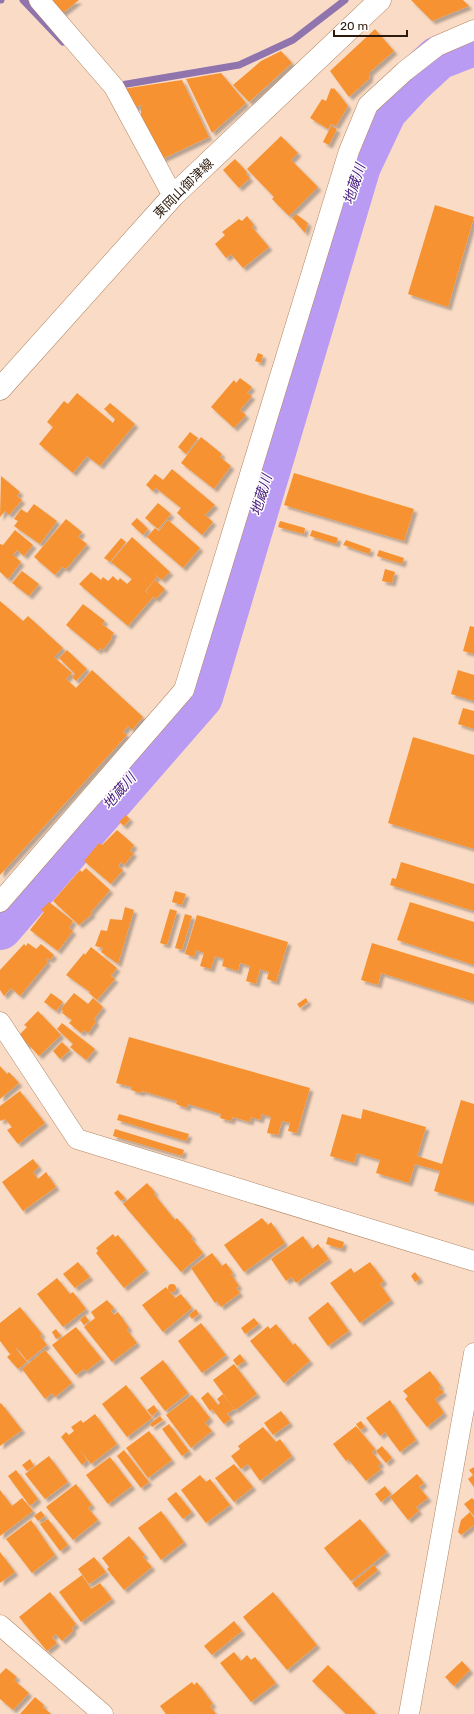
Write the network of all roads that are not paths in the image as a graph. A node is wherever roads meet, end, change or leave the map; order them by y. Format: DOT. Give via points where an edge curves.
graph roads {
  1 [pos="39,0"];
  2 [pos="380,0"];
  3 [pos="474,30"];
  4 [pos="173,196"];
  5 [pos="0,388"];
  6 [pos="0,902"];
  7 [pos="0,1022"];
  8 [pos="474,1261"];
  9 [pos="474,1353"];
  10 [pos="0,1625"];
  11 [pos="103,1714"];
  12 [pos="409,1714"];
  1 -- 4 [label="street" via="114,87"];
  2 -- 4 [label="main road, 東岡山御津線"];
  3 -- 6 [label="street" via="437,46 368,104 347,159 184,690"];
  4 -- 5 [label="main road, 東岡山御津線"];
  7 -- 8 [label="street" via="76,1139"];
  9 -- 12 [label="street"];
  10 -- 11 [label="street"];
}
